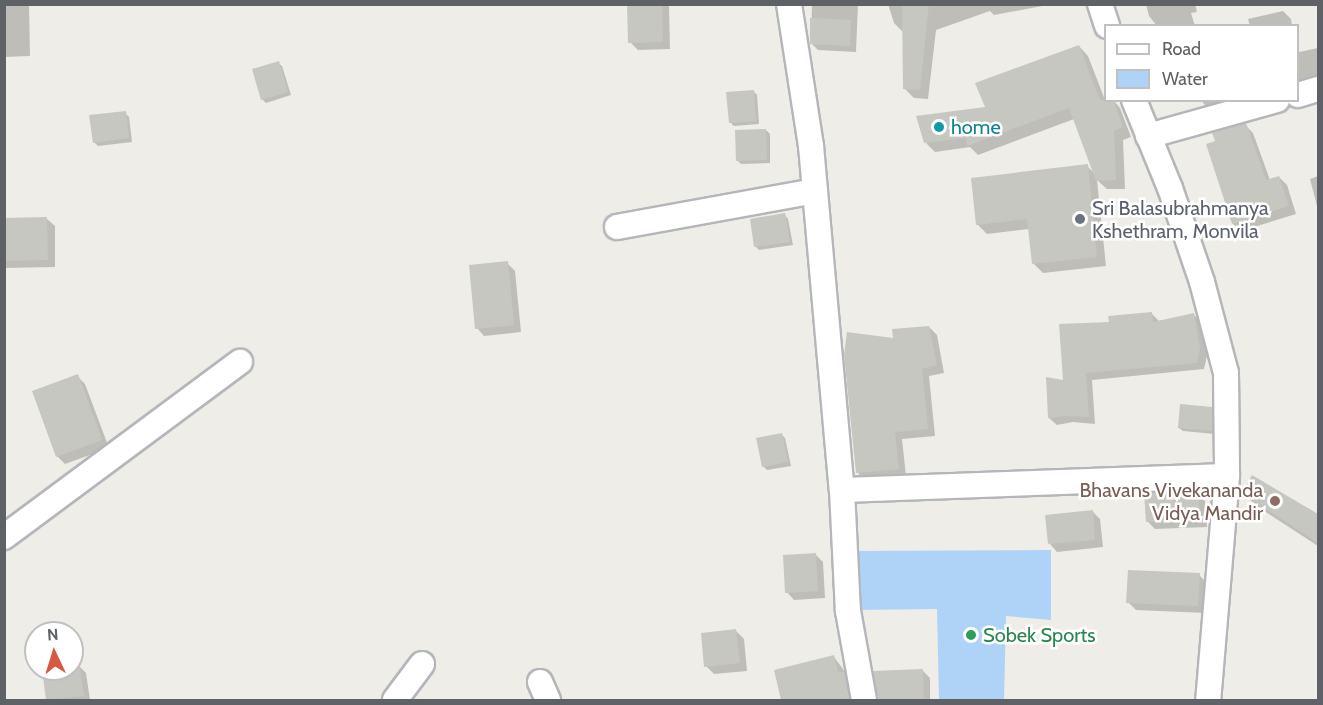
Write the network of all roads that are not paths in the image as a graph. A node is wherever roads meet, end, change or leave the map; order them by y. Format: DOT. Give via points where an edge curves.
graph roads {
  1 [pos="789,4"];
  2 [pos="1100,4"];
  3 [pos="1106,24"];
  4 [pos="1318,89"];
  5 [pos="1299,95"];
  6 [pos="1135,102"];
  7 [pos="1270,102"];
  8 [pos="1148,136"];
  9 [pos="815,191"];
  10 [pos="617,227"];
  11 [pos="240,362"];
  12 [pos="1227,476"];
  13 [pos="842,490"];
  14 [pos="4,537"];
  15 [pos="422,664"];
  16 [pos="395,700"];
  17 [pos="864,700"];
  18 [pos="1208,700"];
  1 -- 9 [label="street"];
  2 -- 3 [label="street"];
  4 -- 5 [label="street"];
  6 -- 8 [label="street"];
  7 -- 8 [label="street"];
  8 -- 12 [label="street" via="1202,282 1226,373"];
  9 -- 10 [label="street"];
  9 -- 13 [label="street"];
  11 -- 14 [label="street"];
  12 -- 13 [label="street"];
  12 -- 18 [label="street"];
  13 -- 17 [label="street" via="848,611"];
  15 -- 16 [label="street"];
}
